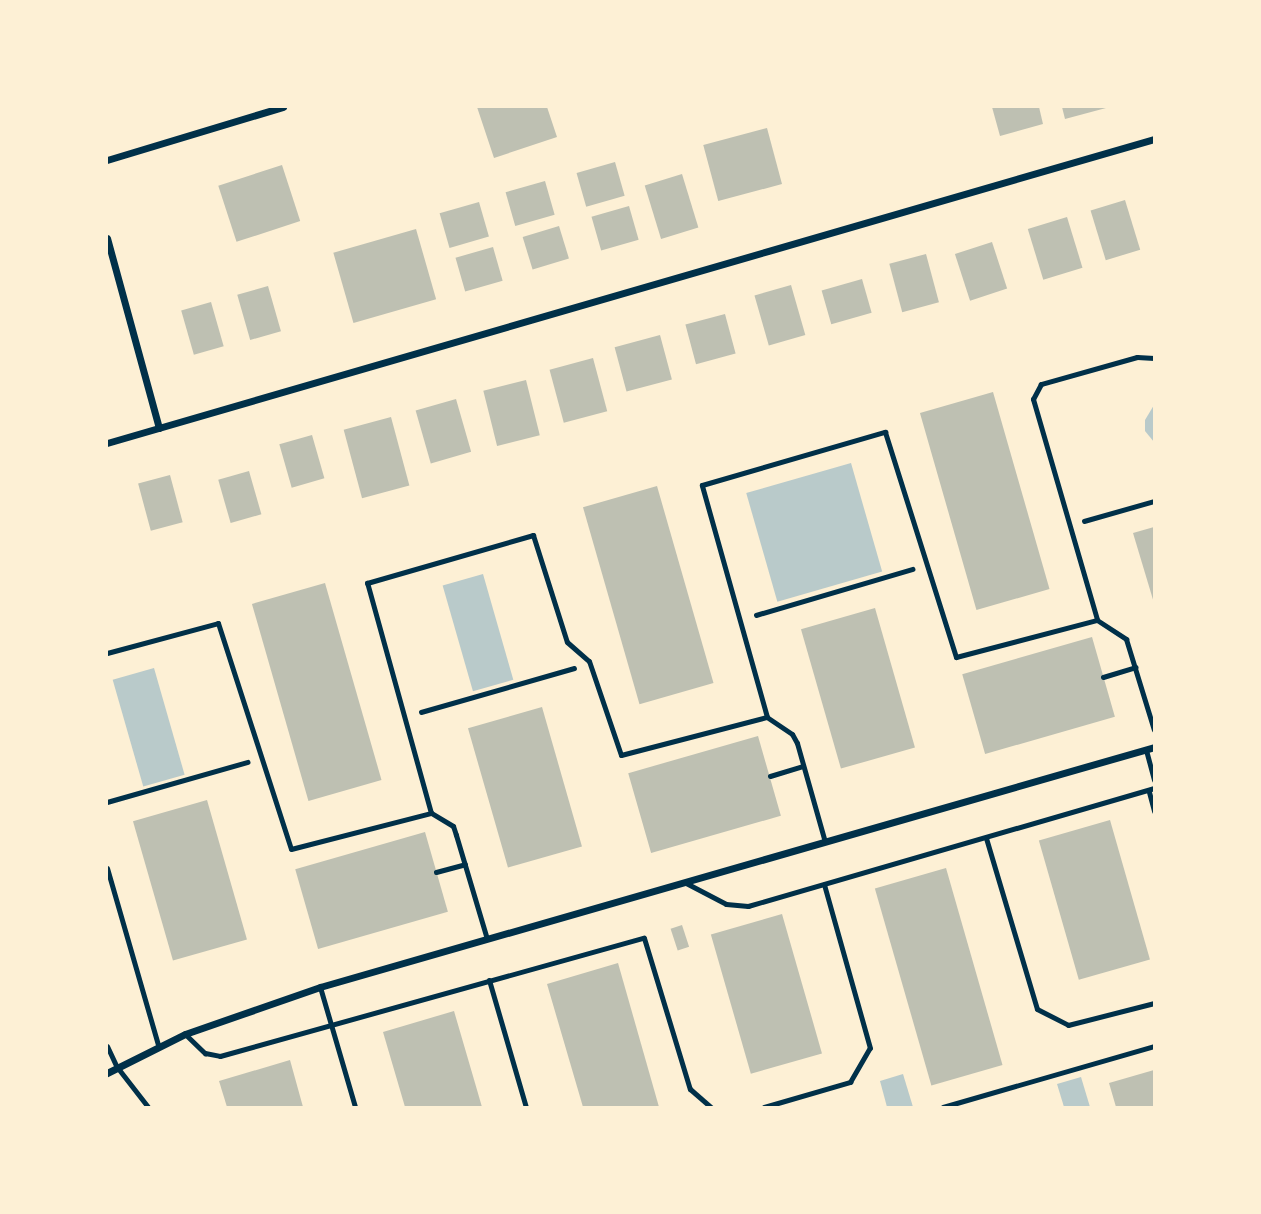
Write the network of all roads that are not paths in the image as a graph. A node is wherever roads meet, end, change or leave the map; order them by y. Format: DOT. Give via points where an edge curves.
graph roads {
  1 [pos="283,107"];
  2 [pos="1154,139"];
  3 [pos="107,160"];
  4 [pos="107,238"];
  5 [pos="1154,358"];
  6 [pos="159,428"];
  7 [pos="107,443"];
  8 [pos="1097,620"];
  9 [pos="107,653"];
  10 [pos="1136,667"];
  11 [pos="1103,677"];
  12 [pos="766,718"];
  13 [pos="1154,730"];
  14 [pos="1154,747"];
  15 [pos="1146,750"];
  16 [pos="803,766"];
  17 [pos="769,776"];
  18 [pos="1154,780"];
  19 [pos="1152,790"];
  20 [pos="1154,811"];
  21 [pos="431,813"];
  22 [pos="986,838"];
  23 [pos="825,842"];
  24 [pos="465,864"];
  25 [pos="107,868"];
  26 [pos="436,872"];
  27 [pos="684,882"];
  28 [pos="824,884"];
  29 [pos="487,939"];
  30 [pos="489,980"];
  31 [pos="320,987"];
  32 [pos="1154,1003"];
  33 [pos="331,1024"];
  34 [pos="185,1034"];
  35 [pos="158,1045"];
  36 [pos="107,1046"];
  37 [pos="117,1067"];
  38 [pos="107,1073"];
  39 [pos="148,1107"];
  40 [pos="355,1107"];
  41 [pos="526,1107"];
  42 [pos="711,1107"];
  43 [pos="764,1107"];
  1 -- 3 [label="street"];
  2 -- 6 [label="street"];
  4 -- 6 [label="street"];
  5 -- 8 [label="lane" via="1137,357 1034,390"];
  6 -- 7 [label="street"];
  8 -- 10 [label="lane" via="1126,639"];
  8 -- 12 [label="lane" via="956,657 891,439 885,432 862,435 702,485"];
  9 -- 21 [label="lane" via="218,624 286,843 292,849"];
  10 -- 11 [label="lane"];
  10 -- 13 [label="lane"];
  12 -- 16 [label="lane" via="792,734"];
  12 -- 21 [label="lane" via="629,757 621,755 590,663 567,642 533,535 374,578 367,592"];
  14 -- 15 [label="street"];
  15 -- 18 [label="lane"];
  15 -- 23 [label="street"];
  16 -- 17 [label="lane"];
  16 -- 23 [label="lane"];
  19 -- 20 [label="lane"];
  19 -- 22 [label="lane"];
  21 -- 24 [label="lane" via="453,826"];
  22 -- 28 [label="lane"];
  22 -- 32 [label="lane" via="1037,1009 1068,1026"];
  23 -- 27 [label="street"];
  24 -- 26 [label="lane"];
  24 -- 29 [label="lane"];
  25 -- 35 [label="lane"];
  27 -- 28 [label="lane" via="736,906"];
  27 -- 29 [label="street"];
  28 -- 43 [label="lane" via="870,1048 850,1082"];
  29 -- 31 [label="street"];
  30 -- 33 [label="lane"];
  30 -- 41 [label="lane"];
  30 -- 42 [label="lane" via="644,938 690,1089"];
  31 -- 33 [label="lane"];
  31 -- 34 [label="street"];
  33 -- 34 [label="lane" via="220,1056 205,1053"];
  33 -- 40 [label="lane"];
  34 -- 35 [label="street"];
  35 -- 37 [label="street"];
  36 -- 37 [label="lane"];
  37 -- 38 [label="street"];
  37 -- 39 [label="lane"];
}
